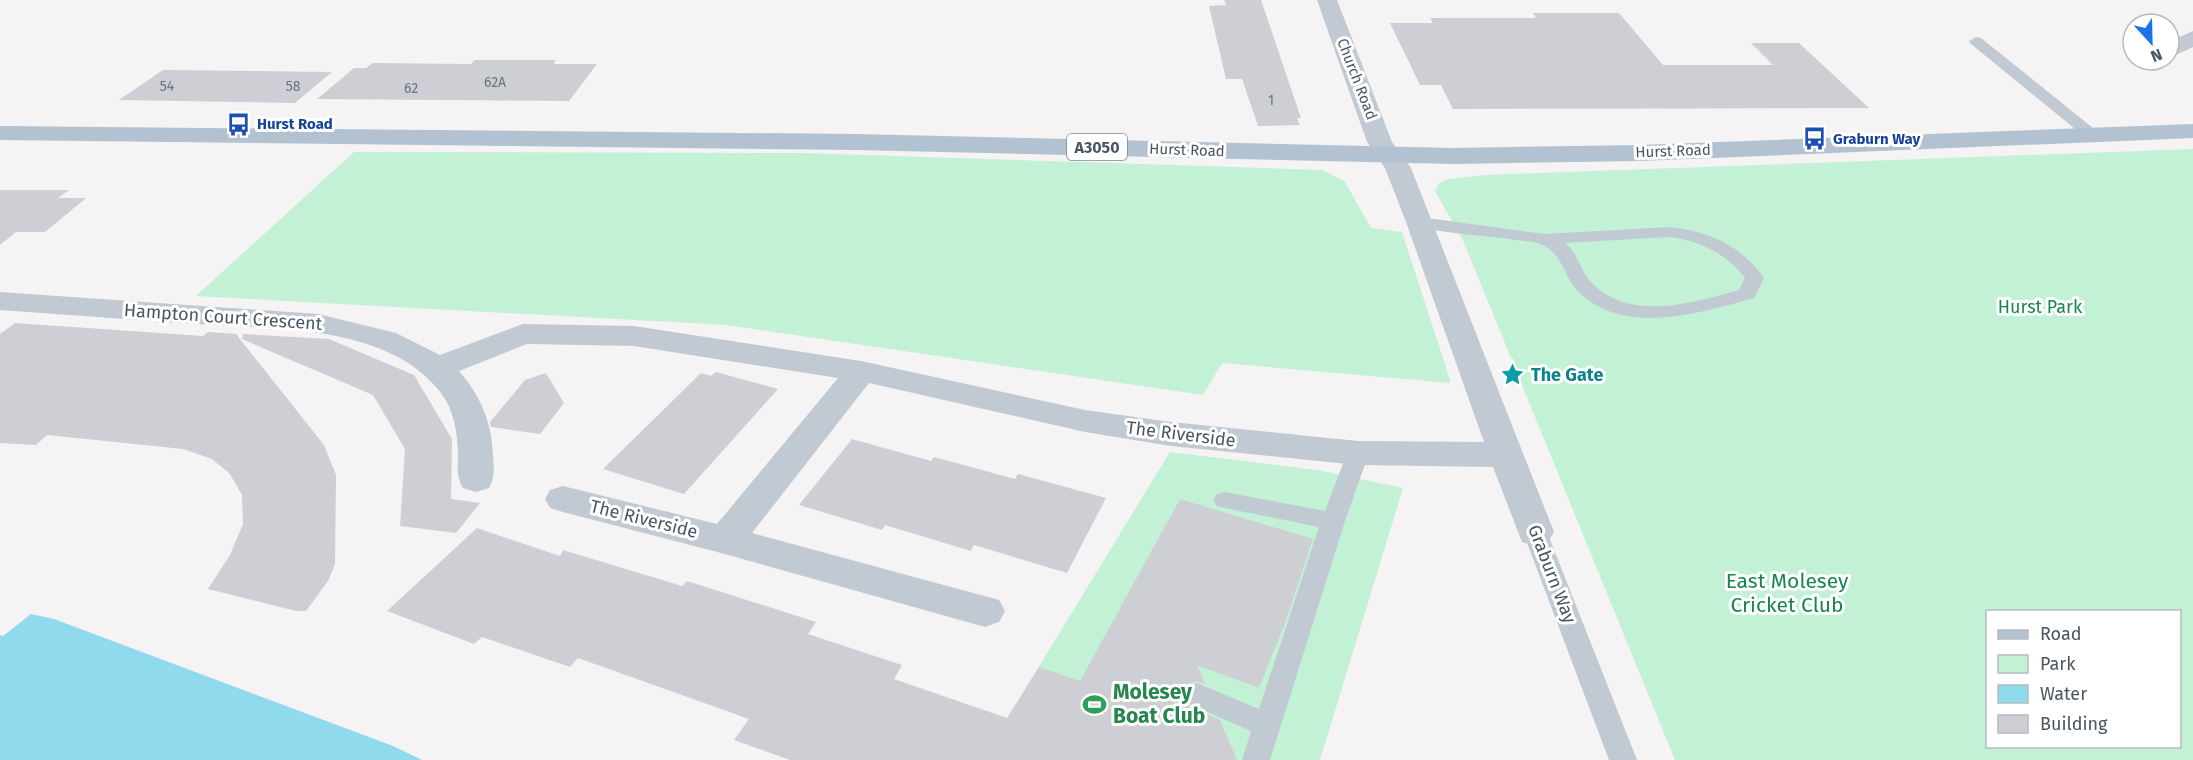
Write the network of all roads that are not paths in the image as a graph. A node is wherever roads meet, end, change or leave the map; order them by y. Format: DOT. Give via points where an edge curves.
graph roads {
  1 [pos="1327,0"];
  2 [pos="1976,41"];
  3 [pos="2193,131"];
  4 [pos="0,133"];
  5 [pos="2092,135"];
  6 [pos="1389,156"];
  7 [pos="1420,222"];
  8 [pos="1545,239"];
  9 [pos="0,301"];
  10 [pos="438,367"];
  11 [pos="861,371"];
  12 [pos="1358,453"];
  13 [pos="1505,455"];
  14 [pos="476,479"];
  15 [pos="562,499"];
  16 [pos="1225,500"];
  17 [pos="1333,521"];
  18 [pos="1535,532"];
  19 [pos="725,540"];
  20 [pos="985,611"];
  21 [pos="1197,695"];
  22 [pos="1268,725"];
  23 [pos="1256,760"];
  24 [pos="1623,760"];
  1 -- 6 [label="street, Church Road" via="1380,142"];
  2 -- 5 [label="lane"];
  3 -- 5 [label="main road, Hurst Road / A3050"];
  4 -- 6 [label="main road, Hurst Road / A3050" via="903,142"];
  5 -- 6 [label="main road, Hurst Road / A3050" via="1640,153"];
  6 -- 7 [label="street"];
  7 -- 8 [label="lane"];
  7 -- 13 [label="street, Graburn Way"];
  8 -- 8 [label="lane" via="1688,234 1721,246 1743,261 1755,278 1747,294 1698,308 1640,313 1608,304 1585,287 1565,252"];
  9 -- 10 [label="street, Hampton Court Crescent" via="318,323 360,331 400,345"];
  10 -- 11 [label="street, The Riverside" via="523,334 634,336"];
  10 -- 14 [label="street, Hampton Court Crescent" via="456,386 468,412 476,446"];
  11 -- 12 [label="street, The Riverside" via="1085,421"];
  11 -- 19 [label="street"];
  12 -- 13 [label="street, The Riverside"];
  12 -- 17 [label="lane"];
  13 -- 18 [label="street, Graburn Way"];
  15 -- 19 [label="street, The Riverside"];
  16 -- 17 [label="lane"];
  17 -- 22 [label="lane"];
  18 -- 24 [label="lane, Graburn Way"];
  19 -- 20 [label="street, The Riverside"];
  21 -- 22 [label="lane"];
  22 -- 23 [label="lane"];
}
